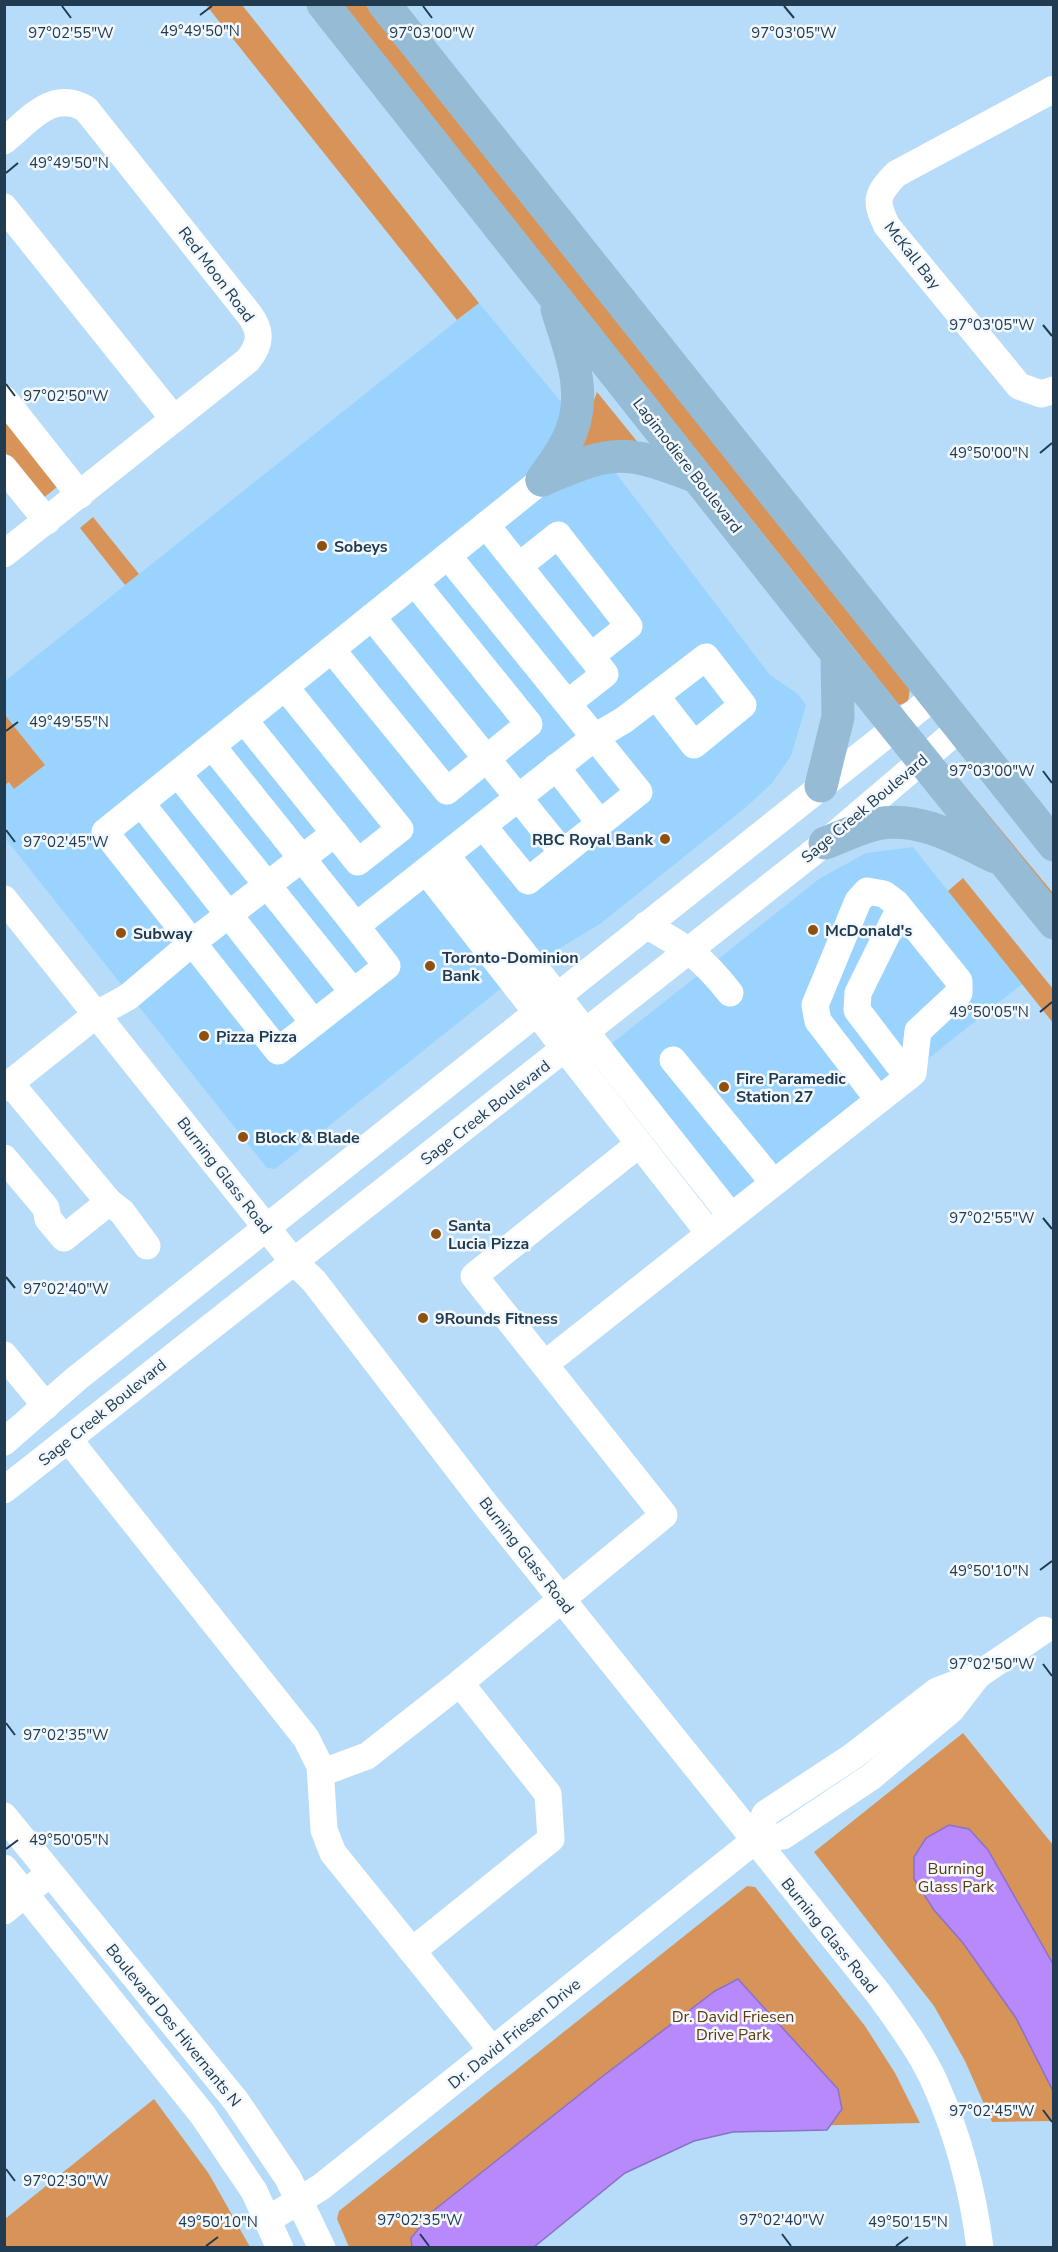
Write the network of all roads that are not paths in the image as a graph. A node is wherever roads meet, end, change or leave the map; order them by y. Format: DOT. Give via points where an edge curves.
graph roads {
  1 [pos="323,4"];
  2 [pos="384,4"];
  3 [pos="1053,89"];
  4 [pos="4,141"];
  5 [pos="4,207"];
  6 [pos="553,293"];
  7 [pos="1053,390"];
  8 [pos="4,399"];
  9 [pos="174,419"];
  10 [pos="4,468"];
  11 [pos="697,477"];
  12 [pos="542,480"];
  13 [pos="80,495"];
  14 [pos="47,521"];
  15 [pos="486,525"];
  16 [pos="4,554"];
  17 [pos="448,556"];
  18 [pos="519,566"];
  19 [pos="415,583"];
  20 [pos="372,617"];
  21 [pos="332,650"];
  22 [pos="837,654"];
  23 [pos="591,656"];
  24 [pos="285,687"];
  25 [pos="656,696"];
  26 [pos="934,697"];
  27 [pos="568,704"];
  28 [pos="244,720"];
  29 [pos="897,726"];
  30 [pos="960,728"];
  31 [pos="595,736"];
  32 [pos="212,746"];
  33 [pos="487,759"];
  34 [pos="922,759"];
  35 [pos="556,767"];
  36 [pos="178,774"];
  37 [pos="820,786"];
  38 [pos="518,798"];
  39 [pos="141,804"];
  40 [pos="600,823"];
  41 [pos="483,826"];
  42 [pos="335,833"];
  43 [pos="825,843"];
  44 [pos="1053,845"];
  45 [pos="563,853"];
  46 [pos="302,859"];
  47 [pos="1004,862"];
  48 [pos="436,863"];
  49 [pos="268,885"];
  50 [pos="4,899"];
  51 [pos="900,908"];
  52 [pos="229,915"];
  53 [pos="1053,923"];
  54 [pos="646,925"];
  55 [pos="356,926"];
  56 [pos="193,942"];
  57 [pos="690,949"];
  58 [pos="353,992"];
  59 [pos="730,993"];
  60 [pos="558,996"];
  61 [pos="536,1012"];
  62 [pos="97,1014"];
  63 [pos="314,1023"];
  64 [pos="585,1033"];
  65 [pos="564,1050"];
  66 [pos="673,1060"];
  67 [pos="908,1077"];
  68 [pos="7,1085"];
  69 [pos="878,1099"];
  70 [pos="639,1144"];
  71 [pos="4,1158"];
  72 [pos="773,1182"];
  73 [pos="109,1202"];
  74 [pos="731,1216"];
  75 [pos="268,1229"];
  76 [pos="709,1233"];
  77 [pos="147,1246"];
  78 [pos="293,1261"];
  79 [pos="4,1355"];
  80 [pos="544,1364"];
  81 [pos="46,1406"];
  82 [pos="69,1440"];
  83 [pos="4,1442"];
  84 [pos="4,1490"];
  85 [pos="563,1601"];
  86 [pos="1044,1630"];
  87 [pos="460,1683"];
  88 [pos="321,1773"];
  89 [pos="4,1816"];
  90 [pos="754,1841"];
  91 [pos="4,1868"];
  92 [pos="50,1870"];
  93 [pos="15,1903"];
  94 [pos="412,1951"];
  95 [pos="492,2050"];
  96 [pos="299,2199"];
  97 [pos="268,2219"];
  98 [pos="280,2247"];
  99 [pos="322,2247"];
  100 [pos="980,2247"];
  1 -- 6 [label="main road, Lagimodiere Boulevard"];
  2 -- 26 [label="main road"];
  3 -- 7 [label="street, McKall Bay" via="896,174 880,190 879,208 887,226 1019,386 1041,394"];
  4 -- 9 [label="street, Red Moon Road" via="54,102 69,101 86,109 255,321 260,335 248,360"];
  5 -- 9 [label="street"];
  6 -- 11 [label="main road, Lagimodiere Boulevard"];
  6 -- 12 [label="main road" via="577,376 579,399 571,433"];
  8 -- 13 [label="street"];
  9 -- 13 [label="street, Red Moon Road"];
  10 -- 14 [label="street"];
  11 -- 12 [label="main road" via="651,459 619,455 593,459"];
  11 -- 22 [label="main road, Lagimodiere Boulevard"];
  12 -- 15 [label="street"];
  13 -- 14 [label="street, Red Moon Road"];
  14 -- 16 [label="street, Red Moon Road"];
  15 -- 17 [label="street"];
  15 -- 18 [label="street"];
  17 -- 19 [label="street"];
  17 -- 27 [label="street"];
  18 -- 23 [label="street"];
  18 -- 23 [label="street" via="558,535 629,626"];
  19 -- 20 [label="street"];
  19 -- 33 [label="street" via="529,724"];
  20 -- 21 [label="street"];
  20 -- 33 [label="street"];
  21 -- 24 [label="street"];
  21 -- 33 [label="street" via="447,791"];
  22 -- 29 [label="main road, Lagimodiere Boulevard"];
  22 -- 37 [label="main road" via="838,717"];
  23 -- 27 [label="street" via="606,674"];
  24 -- 28 [label="street"];
  24 -- 42 [label="street" via="400,829 358,862"];
  25 -- 31 [label="street"];
  26 -- 29 [label="street"];
  26 -- 30 [label="main road"];
  27 -- 31 [label="street"];
  28 -- 32 [label="street"];
  28 -- 42 [label="street"];
  29 -- 34 [label="main road, Lagimodiere Boulevard"];
  29 -- 37 [label="street"];
  30 -- 34 [label="street, Sage Creek Boulevard"];
  30 -- 44 [label="main road"];
  31 -- 35 [label="street"];
  31 -- 40 [label="street" via="639,792"];
  32 -- 36 [label="street"];
  32 -- 46 [label="street"];
  33 -- 38 [label="street"];
  34 -- 43 [label="street, Sage Creek Boulevard"];
  34 -- 47 [label="main road, Lagimodiere Boulevard"];
  35 -- 38 [label="street"];
  35 -- 40 [label="street"];
  36 -- 39 [label="street"];
  36 -- 49 [label="street"];
  37 -- 54 [label="street"];
  38 -- 41 [label="street"];
  38 -- 45 [label="street"];
  39 -- 52 [label="street"];
  39 -- 56 [label="street" via="105,832"];
  40 -- 45 [label="street"];
  41 -- 45 [label="street" via="528,881"];
  41 -- 48 [label="street"];
  42 -- 46 [label="street"];
  43 -- 47 [label="main road" via="878,824 915,823"];
  43 -- 57 [label="street, Sage Creek Boulevard"];
  46 -- 49 [label="street"];
  46 -- 55 [label="street"];
  47 -- 53 [label="main road, Lagimodiere Boulevard"];
  48 -- 55 [label="street"];
  48 -- 60 [label="street"];
  48 -- 61 [label="street"];
  49 -- 52 [label="street"];
  49 -- 58 [label="street"];
  50 -- 62 [label="street, Burning Glass Road"];
  51 -- 67 [label="street" via="858,993 857,1010"];
  51 -- 67 [label="street" via="959,981 959,993 918,1031 913,1074"];
  51 -- 69 [label="street" via="884,894 867,891 858,902 815,1005 818,1021"];
  52 -- 56 [label="street"];
  52 -- 63 [label="street"];
  54 -- 57 [label="street"];
  54 -- 60 [label="street"];
  55 -- 58 [label="street" via="387,966"];
  56 -- 62 [label="street" via="128,997"];
  56 -- 63 [label="street" via="278,1051"];
  57 -- 59 [label="street"];
  57 -- 64 [label="street, Sage Creek Boulevard"];
  58 -- 63 [label="street"];
  60 -- 61 [label="street"];
  60 -- 64 [label="street"];
  61 -- 65 [label="street"];
  61 -- 75 [label="street"];
  62 -- 68 [label="street"];
  62 -- 75 [label="street, Burning Glass Road"];
  64 -- 65 [label="street, Sage Creek Boulevard"];
  64 -- 74 [label="street"];
  65 -- 70 [label="street"];
  65 -- 78 [label="street, Sage Creek Boulevard"];
  66 -- 72 [label="street"];
  67 -- 69 [label="street"];
  68 -- 73 [label="street"];
  69 -- 72 [label="street"];
  70 -- 76 [label="street"];
  70 -- 80 [label="street" via="474,1276"];
  71 -- 73 [label="street" via="46,1208 48,1220 64,1238"];
  72 -- 74 [label="street"];
  73 -- 77 [label="street" via="122,1212"];
  74 -- 76 [label="street"];
  75 -- 78 [label="street, Burning Glass Road"];
  75 -- 81 [label="street"];
  76 -- 80 [label="street"];
  78 -- 82 [label="street, Sage Creek Boulevard"];
  78 -- 85 [label="street, Burning Glass Road" via="314,1281"];
  79 -- 81 [label="street"];
  80 -- 85 [label="street" via="664,1515 590,1574"];
  81 -- 83 [label="street"];
  82 -- 84 [label="street, Sage Creek Boulevard"];
  82 -- 88 [label="street" via="306,1738"];
  85 -- 87 [label="street"];
  85 -- 90 [label="street, Burning Glass Road"];
  86 -- 90 [label="street" via="978,1676 951,1710 871,1777 783,1836"];
  87 -- 88 [label="street" via="368,1756"];
  87 -- 94 [label="street" via="548,1794 551,1839"];
  88 -- 94 [label="street" via="324,1830 333,1853"];
  89 -- 92 [label="street, Boulevard Des Hivernants N"];
  90 -- 95 [label="street, Dr. David Friesen Drive"];
  90 -- 100 [label="street, Burning Glass Road" via="878,1993 934,2081 957,2140 976,2211"];
  91 -- 93 [label="street, Boulevard Des Hivernants N"];
  92 -- 93 [label="street"];
  92 -- 96 [label="street, Boulevard Des Hivernants N" via="236,2101"];
  93 -- 97 [label="street, Boulevard Des Hivernants N" via="202,2114 254,2191"];
  94 -- 95 [label="street"];
  95 -- 96 [label="street, Dr. David Friesen Drive" via="321,2187"];
  96 -- 97 [label="street, Dr. David Friesen Drive"];
  96 -- 99 [label="street, Boulevard Des Hivernants N"];
  97 -- 98 [label="street, Boulevard Des Hivernants N"];
}
